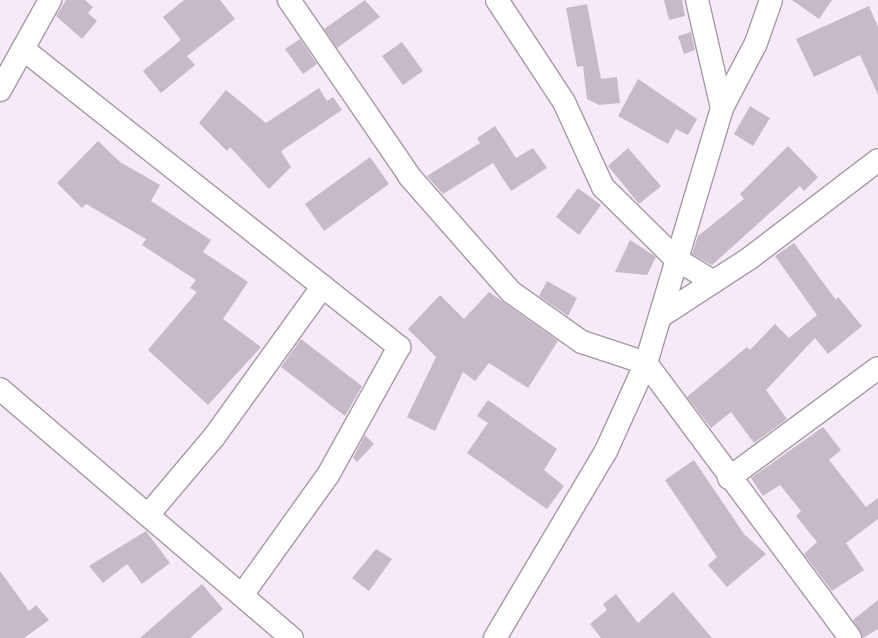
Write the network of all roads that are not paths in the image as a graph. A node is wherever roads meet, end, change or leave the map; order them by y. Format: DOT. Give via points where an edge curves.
graph roads {
  1 [pos="50,0"];
  2 [pos="289,0"];
  3 [pos="497,0"];
  4 [pos="697,0"];
  5 [pos="771,0"];
  6 [pos="23,49"];
  7 [pos="0,90"];
  8 [pos="722,108"];
  9 [pos="878,160"];
  10 [pos="676,258"];
  11 [pos="714,282"];
  12 [pos="323,286"];
  13 [pos="662,316"];
  14 [pos="646,363"];
  15 [pos="878,368"];
  16 [pos="0,390"];
  17 [pos="729,478"];
  18 [pos="148,515"];
  19 [pos="242,595"];
  20 [pos="292,638"];
  21 [pos="495,638"];
  22 [pos="850,638"];
  1 -- 6 [label="street"];
  2 -- 14 [label="street" via="410,177 511,292 582,342"];
  3 -- 10 [label="street" via="564,102 603,187"];
  4 -- 8 [label="street"];
  5 -- 8 [label="street" via="756,43"];
  6 -- 7 [label="street"];
  6 -- 12 [label="street"];
  8 -- 10 [label="street"];
  9 -- 11 [label="street"];
  10 -- 11 [label="street"];
  10 -- 13 [label="street"];
  11 -- 13 [label="street"];
  12 -- 18 [label="street" via="214,437"];
  12 -- 19 [label="street" via="400,347 328,474"];
  13 -- 14 [label="street"];
  14 -- 17 [label="street"];
  14 -- 21 [label="street" via="606,451"];
  15 -- 17 [label="street"];
  16 -- 18 [label="street"];
  17 -- 22 [label="street"];
  18 -- 19 [label="street"];
  19 -- 20 [label="street"];
}
